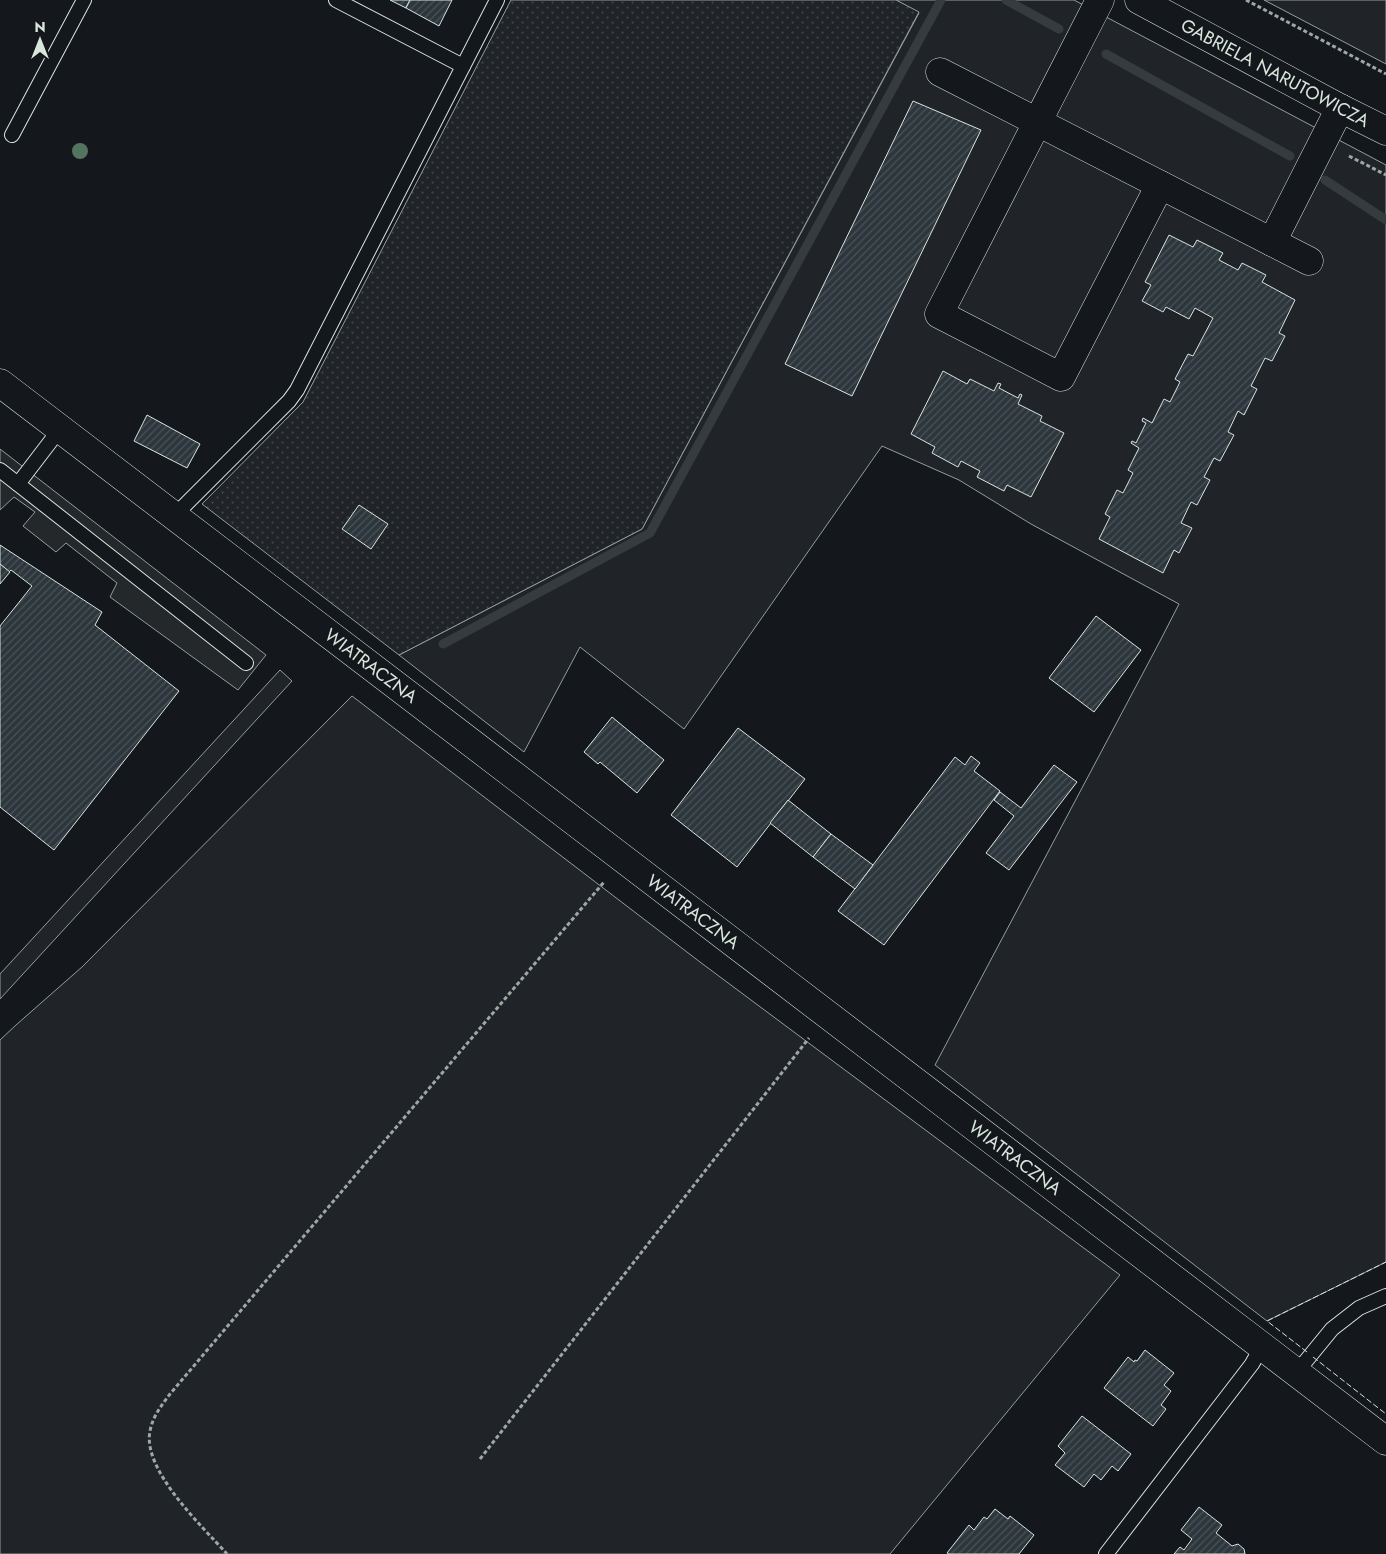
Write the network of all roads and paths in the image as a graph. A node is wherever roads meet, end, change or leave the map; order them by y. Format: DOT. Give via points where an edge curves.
graph roads {
  1 [pos="84,0"];
  2 [pos="336,0"];
  3 [pos="497,0"];
  4 [pos="1100,0"];
  5 [pos="1139,0"];
  6 [pos="1246,0"];
  7 [pos="463,66"];
  8 [pos="940,72"];
  9 [pos="1386,74"];
  10 [pos="1340,108"];
  11 [pos="1038,122"];
  12 [pos="1386,131"];
  13 [pos="12,135"];
  14 [pos="1323,142"];
  15 [pos="1386,175"];
  16 [pos="1160,184"];
  17 [pos="1272,242"];
  18 [pos="1309,261"];
  19 [pos="0,382"];
  20 [pos="60,429"];
  21 [pos="0,470"];
  22 [pos="18,484"];
  23 [pos="174,516"];
  24 [pos="246,663"];
  25 [pos="605,881"];
  26 [pos="810,1037"];
  27 [pos="1386,1296"];
  28 [pos="1262,1346"];
  29 [pos="1296,1373"];
  30 [pos="1386,1441"];
  31 [pos="480,1459"];
  32 [pos="227,1554"];
  33 [pos="1106,1554"];
  1 -- 13 [label="lane"];
  2 -- 7 [label="lane"];
  3 -- 7 [label="lane"];
  4 -- 11 [label="street"];
  5 -- 10 [label="street, GABRIELA NARUTOWICZA"];
  6 -- 9 [label="path"];
  7 -- 23 [label="lane" via="298,390"];
  8 -- 11 [label="street"];
  10 -- 12 [label="street, GABRIELA NARUTOWICZA"];
  10 -- 14 [label="street"];
  11 -- 16 [label="street"];
  11 -- 16 [label="street" via="939,314 1061,377"];
  14 -- 15 [label="path"];
  14 -- 17 [label="street"];
  16 -- 17 [label="street"];
  17 -- 18 [label="street"];
  19 -- 20 [label="street, WIATRACZNA"];
  20 -- 22 [label="lane"];
  20 -- 23 [label="street, WIATRACZNA"];
  21 -- 22 [label="lane"];
  22 -- 24 [label="lane"];
  23 -- 28 [label="street, WIATRACZNA"];
  25 -- 32 [label="path" via="156,1412 150,1432 150,1451 159,1474"];
  26 -- 31 [label="path"];
  27 -- 29 [label="lane" via="1359,1308 1332,1329"];
  28 -- 29 [label="street, WIATRACZNA"];
  28 -- 33 [label="lane" via="1252,1364"];
  29 -- 30 [label="street, WIATRACZNA"];
}
